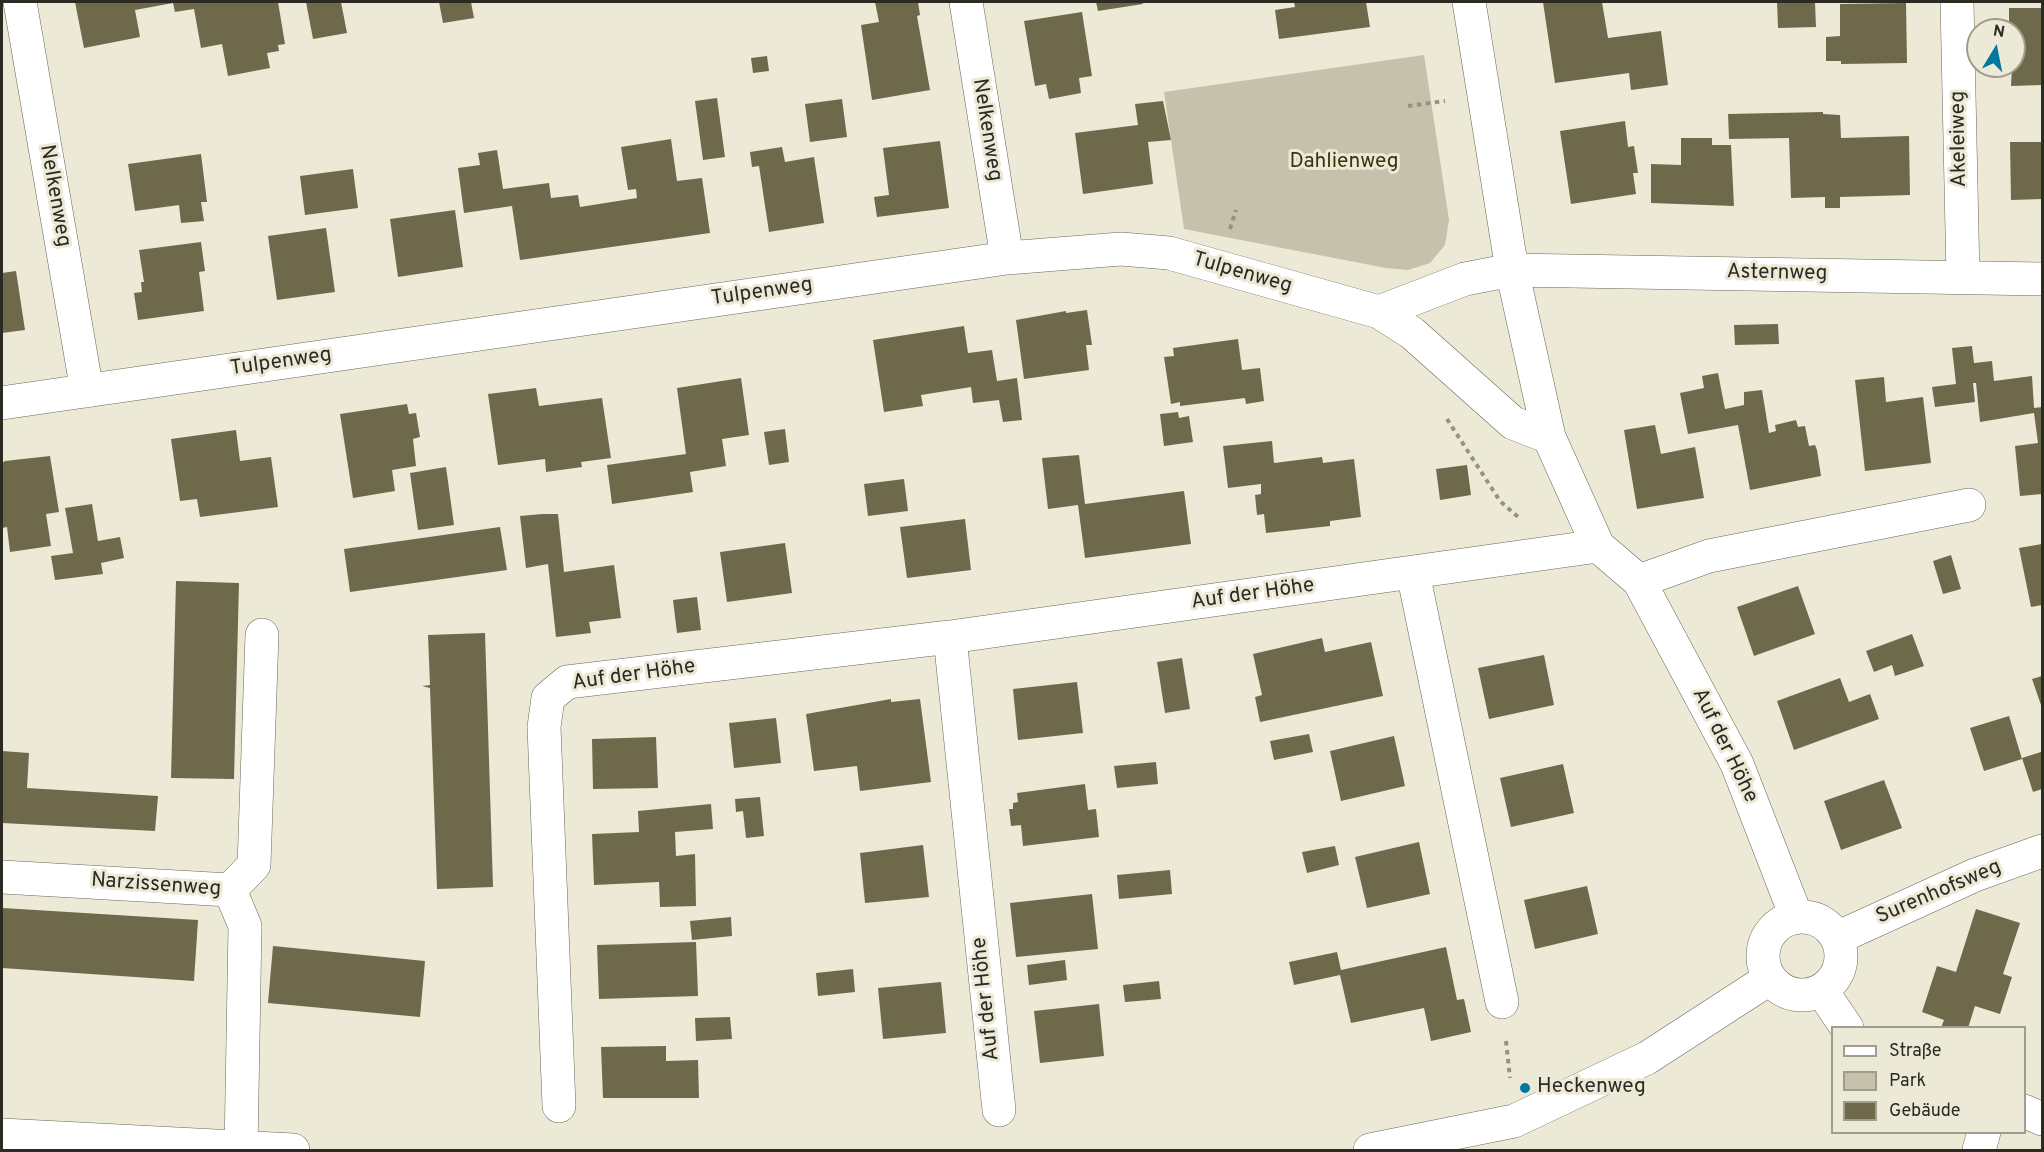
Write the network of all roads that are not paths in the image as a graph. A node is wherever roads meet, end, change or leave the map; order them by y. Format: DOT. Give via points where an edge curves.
graph roads {
  1 [pos="20,2"];
  2 [pos="966,2"];
  3 [pos="1469,2"];
  4 [pos="1957,2"];
  5 [pos="1007,258"];
  6 [pos="1512,270"];
  7 [pos="1963,277"];
  8 [pos="2043,279"];
  9 [pos="1379,312"];
  10 [pos="87,391"];
  11 [pos="2,403"];
  12 [pos="1549,437"];
  13 [pos="1969,505"];
  14 [pos="1598,546"];
  15 [pos="1413,573"];
  16 [pos="1639,581"];
  17 [pos="262,635"];
  18 [pos="950,638"];
  19 [pos="2043,851"];
  20 [pos="2,877"];
  21 [pos="230,890"];
  22 [pos="1796,916"];
  23 [pos="1837,938"];
  24 [pos="1769,979"];
  25 [pos="1821,991"];
  26 [pos="1502,1002"];
  27 [pos="1846,1026"];
  28 [pos="559,1106"];
  29 [pos="999,1110"];
  30 [pos="2026,1111"];
  31 [pos="2043,1119"];
  32 [pos="1983,1134"];
  33 [pos="2,1135"];
  34 [pos="241,1149"];
  35 [pos="293,1150"];
  36 [pos="1370,1150"];
  37 [pos="1979,1150"];
  1 -- 10 [label="street, Nelkenweg"];
  2 -- 5 [label="street, Nelkenweg"];
  3 -- 6 [label="street"];
  4 -- 7 [label="street, Akeleiweg"];
  5 -- 9 [label="street, Tulpenweg" via="1121,249 1169,253"];
  5 -- 10 [label="street, Tulpenweg"];
  6 -- 7 [label="street, Asternweg"];
  6 -- 9 [label="street" via="1465,279"];
  6 -- 12 [label="street, Auf der Höhe"];
  7 -- 8 [label="street, Asternweg"];
  9 -- 12 [label="street" via="1412,333 1514,423"];
  10 -- 11 [label="street, Tulpenweg"];
  12 -- 14 [label="street, Auf der Höhe"];
  13 -- 16 [label="street" via="1709,556"];
  14 -- 15 [label="street, Auf der Höhe"];
  14 -- 16 [label="street, Auf der Höhe"];
  15 -- 18 [label="street, Auf der Höhe"];
  15 -- 26 [label="street"];
  16 -- 22 [label="street, Auf der Höhe" via="1737,764"];
  17 -- 21 [label="street" via="254,865"];
  18 -- 28 [label="street, Auf der Höhe" via="567,682 548,698 544,727"];
  18 -- 29 [label="street, Auf der Höhe"];
  19 -- 23 [label="street, Surenhofsweg" via="1975,874"];
  20 -- 21 [label="street, Narzissenweg"];
  21 -- 34 [label="street, Narzissenweg" via="245,926"];
  22 -- 23 [label="street" via="1812,917 1827,925"];
  22 -- 24 [label="street" via="1777,924 1765,940 1762,960"];
  23 -- 25 [label="street" via="1840,968"];
  24 -- 25 [label="street" via="1793,995 1808,996"];
  24 -- 36 [label="street" via="1647,1058 1514,1121"];
  25 -- 27 [label="street"];
  30 -- 31 [label="street"];
  32 -- 37 [label="street"];
  33 -- 34 [label="street"];
  34 -- 35 [label="street"];
}
